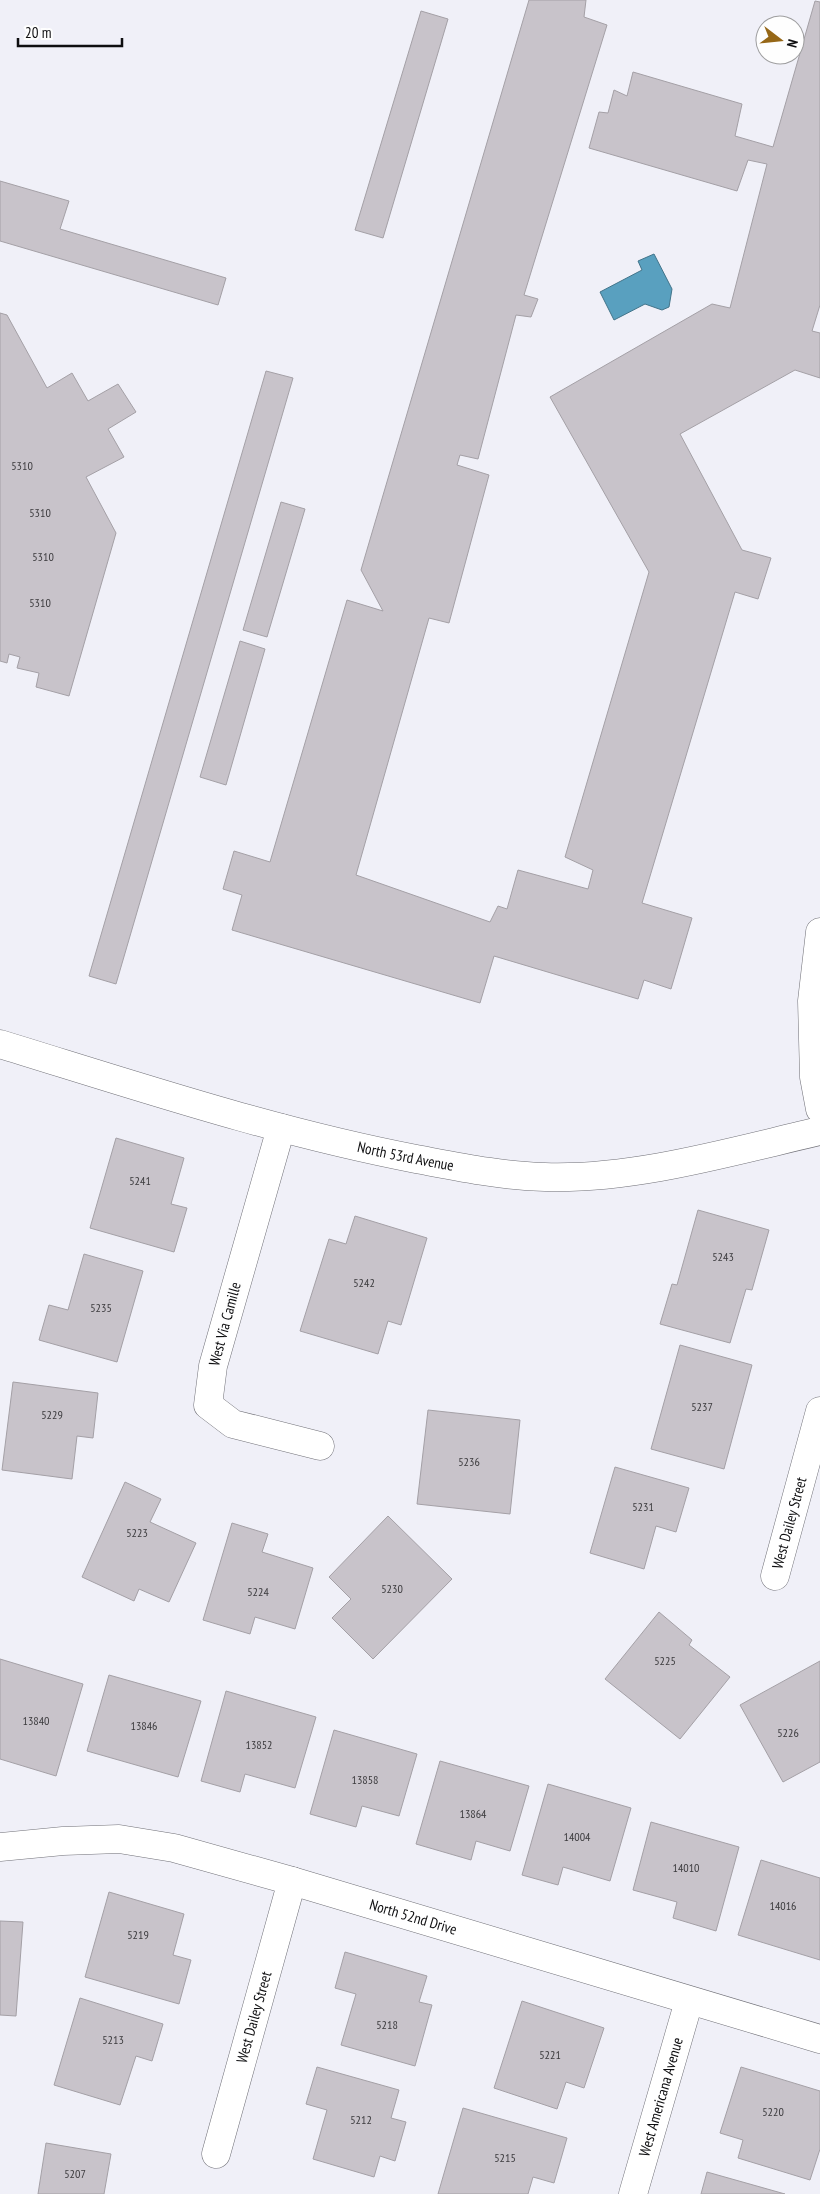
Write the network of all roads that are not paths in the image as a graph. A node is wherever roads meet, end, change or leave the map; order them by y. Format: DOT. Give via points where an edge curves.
graph roads {
  1 [pos="820,932"];
  2 [pos="0,1044"];
  3 [pos="820,1109"];
  4 [pos="280,1128"];
  5 [pos="820,1131"];
  6 [pos="820,1411"];
  7 [pos="320,1446"];
  8 [pos="776,1576"];
  9 [pos="0,1847"];
  10 [pos="292,1881"];
  11 [pos="689,2001"];
  12 [pos="820,2039"];
  13 [pos="216,2154"];
  14 [pos="633,2194"];
  1 -- 3 [label="street" via="812,1001 814,1076"];
  2 -- 4 [label="street, North 53rd Avenue"];
  4 -- 5 [label="street, North 53rd Avenue" via="491,1173 546,1177 608,1175 704,1158"];
  4 -- 7 [label="street, West Via Camille" via="213,1366 208,1405 233,1424"];
  6 -- 8 [label="street, West Dailey Street"];
  9 -- 10 [label="street, North 52nd Drive" via="119,1839 174,1848"];
  10 -- 11 [label="street, North 52nd Drive"];
  10 -- 13 [label="street, West Dailey Street"];
  11 -- 12 [label="street, North 52nd Drive"];
  11 -- 14 [label="street, West Americana Avenue"];
}
